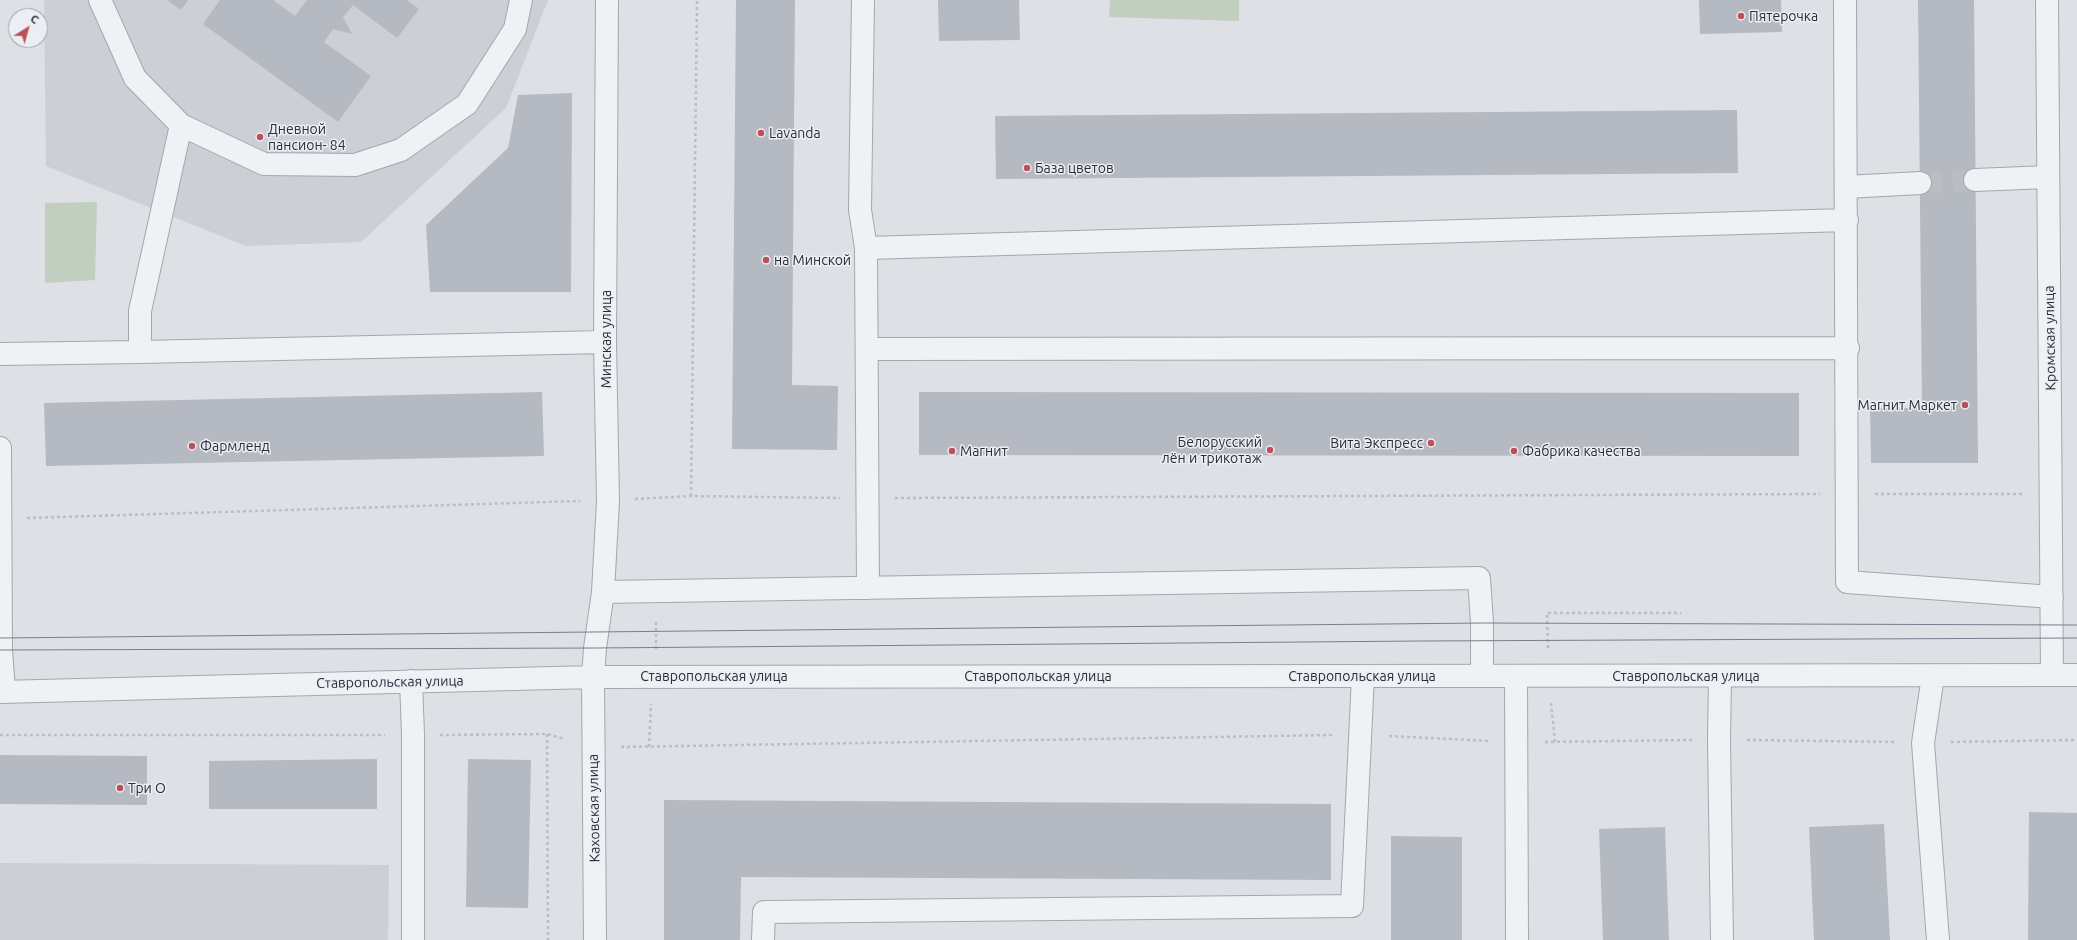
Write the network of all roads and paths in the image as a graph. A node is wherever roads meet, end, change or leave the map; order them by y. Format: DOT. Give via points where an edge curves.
graph roads {
  1 [pos="100,0"];
  2 [pos="521,0"];
  3 [pos="607,0"];
  4 [pos="697,0"];
  5 [pos="863,0"];
  6 [pos="1845,0"];
  7 [pos="2047,0"];
  8 [pos="181,125"];
  9 [pos="2048,177"];
  10 [pos="1975,180"];
  11 [pos="1920,183"];
  12 [pos="1846,187"];
  13 [pos="1847,220"];
  14 [pos="866,248"];
  15 [pos="605,342"];
  16 [pos="1848,348"];
  17 [pos="867,349"];
  18 [pos="140,352"];
  19 [pos="0,354"];
  20 [pos="0,448"];
  21 [pos="1848,494"];
  22 [pos="2023,494"];
  23 [pos="691,496"];
  24 [pos="867,498"];
  25 [pos="608,501"];
  26 [pos="1,518"];
  27 [pos="868,588"];
  28 [pos="603,592"];
  29 [pos="2052,597"];
  30 [pos="1681,613"];
  31 [pos="2052,675"];
  32 [pos="2077,675"];
  33 [pos="1363,676"];
  34 [pos="1482,676"];
  35 [pos="1516,676"];
  36 [pos="1548,676"];
  37 [pos="1720,676"];
  38 [pos="1933,676"];
  39 [pos="593,677"];
  40 [pos="411,681"];
  41 [pos="2,691"];
  42 [pos="547,734"];
  43 [pos="0,735"];
  44 [pos="413,735"];
  45 [pos="1360,735"];
  46 [pos="1719,740"];
  47 [pos="2077,740"];
  48 [pos="1516,742"];
  49 [pos="1555,742"];
  50 [pos="1923,743"];
  51 [pos="594,747"];
  52 [pos="413,940"];
  53 [pos="548,940"];
  54 [pos="595,940"];
  55 [pos="763,940"];
  56 [pos="1517,940"];
  57 [pos="1722,940"];
  58 [pos="1938,940"];
  1 -- 8 [label="street" via="135,78"];
  2 -- 8 [label="street" via="515,29 467,104 401,150 355,165 264,164"];
  3 -- 15 [label="street, Минская улица"];
  4 -- 23 [label="path"];
  5 -- 14 [label="street" via="860,210"];
  6 -- 12 [label="street"];
  7 -- 9 [label="street, Кромская улица"];
  8 -- 18 [label="street" via="140,311"];
  9 -- 10 [label="street"];
  9 -- 29 [label="street, Кромская улица"];
  11 -- 12 [label="street"];
  12 -- 13 [label="street"];
  13 -- 14 [label="street"];
  13 -- 16 [label="street"];
  14 -- 17 [label="street"];
  15 -- 18 [label="street"];
  15 -- 25 [label="street, Минская улица"];
  16 -- 17 [label="street"];
  16 -- 21 [label="street"];
  17 -- 24 [label="street"];
  18 -- 19 [label="street"];
  20 -- 26 [label="street"];
  21 -- 22 [label="path"];
  21 -- 24 [label="path"];
  21 -- 29 [label="street" via="1847,582"];
  23 -- 24 [label="path"];
  23 -- 25 [label="path"];
  24 -- 27 [label="street"];
  25 -- 26 [label="path"];
  25 -- 28 [label="street, Минская улица"];
  26 -- 41 [label="street"];
  27 -- 28 [label="street"];
  27 -- 34 [label="street" via="1479,578"];
  28 -- 39 [label="street, Минская улица"];
  29 -- 31 [label="street, Кромская улица"];
  30 -- 36 [label="path" via="1547,613"];
  31 -- 32 [label="street, Ставропольская улица"];
  31 -- 38 [label="street, Ставропольская улица"];
  33 -- 34 [label="street, Ставропольская улица"];
  33 -- 39 [label="street, Ставропольская улица"];
  33 -- 45 [label="street"];
  34 -- 35 [label="street, Ставропольская улица"];
  35 -- 36 [label="street, Ставропольская улица"];
  35 -- 48 [label="street"];
  36 -- 37 [label="street, Ставропольская улица"];
  36 -- 49 [label="path"];
  37 -- 38 [label="street, Ставропольская улица"];
  37 -- 46 [label="street"];
  38 -- 50 [label="street"];
  39 -- 40 [label="street, Ставропольская улица"];
  39 -- 51 [label="street, Каховская улица"];
  40 -- 41 [label="street, Ставропольская улица"];
  40 -- 44 [label="street"];
  42 -- 44 [label="path"];
  42 -- 51 [label="path"];
  42 -- 53 [label="path"];
  43 -- 44 [label="path"];
  44 -- 52 [label="street"];
  45 -- 48 [label="path"];
  45 -- 51 [label="path"];
  45 -- 55 [label="street" via="1352,906 764,912"];
  46 -- 49 [label="path"];
  46 -- 50 [label="path"];
  46 -- 57 [label="street"];
  47 -- 50 [label="path"];
  48 -- 49 [label="path"];
  48 -- 56 [label="street"];
  50 -- 58 [label="street"];
  51 -- 54 [label="street, Каховская улица"];
}
